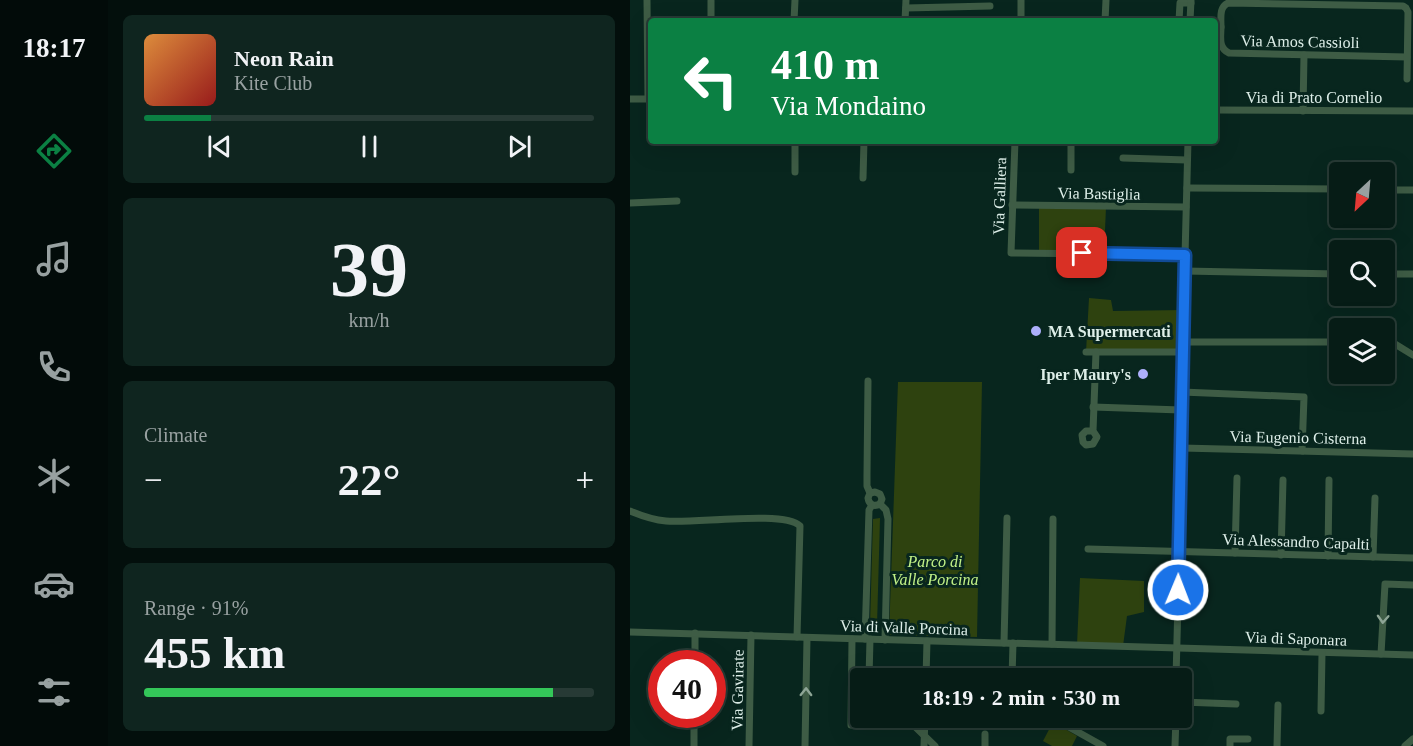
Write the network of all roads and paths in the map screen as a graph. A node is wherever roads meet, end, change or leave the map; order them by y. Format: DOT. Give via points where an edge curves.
graph roads {
  1 [pos="795,0"];
  2 [pos="1021,0"];
  3 [pos="1106,0"];
  4 [pos="711,1"];
  5 [pos="1191,2"];
  6 [pos="648,3"];
  7 [pos="906,4"];
  8 [pos="990,6"];
  9 [pos="648,18"];
  10 [pos="711,18"];
  11 [pos="794,18"];
  12 [pos="1021,18"];
  13 [pos="1105,18"];
  14 [pos="1179,18"];
  15 [pos="1190,18"];
  16 [pos="1218,27"];
  17 [pos="1304,55"];
  18 [pos="1407,57"];
  19 [pos="1407,79"];
  20 [pos="630,99"];
  21 [pos="648,99"];
  22 [pos="1218,110"];
  23 [pos="1303,111"];
  24 [pos="1413,111"];
  25 [pos="795,144"];
  26 [pos="864,144"];
  27 [pos="1015,144"];
  28 [pos="1071,144"];
  29 [pos="1188,144"];
  30 [pos="1123,158"];
  31 [pos="1187,160"];
  32 [pos="1071,170"];
  33 [pos="795,172"];
  34 [pos="862,178"];
  35 [pos="1187,188"];
  36 [pos="1329,189"];
  37 [pos="1395,190"];
  38 [pos="1413,190"];
  39 [pos="677,201"];
  40 [pos="630,203"];
  41 [pos="1012,205"];
  42 [pos="1186,207"];
  43 [pos="1185,255"];
  44 [pos="1185,271"];
  45 [pos="1329,273"];
  46 [pos="1395,274"];
  47 [pos="1413,274"];
  48 [pos="1184,342"];
  49 [pos="1329,342"];
  50 [pos="1395,344"];
  51 [pos="1086,352"];
  52 [pos="1096,352"];
  53 [pos="1184,352"];
  54 [pos="1413,355"];
  55 [pos="868,381"];
  56 [pos="1182,392"];
  57 [pos="1094,407"];
  58 [pos="1181,410"];
  59 [pos="1093,431"];
  60 [pos="1182,448"];
  61 [pos="1302,451"];
  62 [pos="1413,454"];
  63 [pos="1237,478"];
  64 [pos="1283,480"];
  65 [pos="1329,480"];
  66 [pos="870,493"];
  67 [pos="1375,498"];
  68 [pos="876,505"];
  69 [pos="630,511"];
  70 [pos="1007,518"];
  71 [pos="1053,519"];
  72 [pos="1088,549"];
  73 [pos="1179,551"];
  74 [pos="1235,553"];
  75 [pos="1281,555"];
  76 [pos="1328,556"];
  77 [pos="1373,557"];
  78 [pos="1413,558"];
  79 [pos="1413,585"];
  80 [pos="630,632"];
  81 [pos="696,633"];
  82 [pos="752,635"];
  83 [pos="797,637"];
  84 [pos="807,638"];
  85 [pos="852,639"];
  86 [pos="868,639"];
  87 [pos="885,640"];
  88 [pos="927,641"];
  89 [pos="1004,643"];
  90 [pos="1013,643"];
  91 [pos="1052,644"];
  92 [pos="1177,648"];
  93 [pos="695,650"];
  94 [pos="1322,653"];
  95 [pos="1381,654"];
  96 [pos="1413,656"];
  97 [pos="852,668"];
  98 [pos="869,668"];
  99 [pos="926,668"];
  100 [pos="1012,668"];
  101 [pos="1176,668"];
  102 [pos="1192,702"];
  103 [pos="1236,704"];
  104 [pos="1278,705"];
  105 [pos="1321,711"];
  106 [pos="694,728"];
  107 [pos="917,728"];
  108 [pos="925,728"];
  109 [pos="1071,728"];
  110 [pos="1176,728"];
  111 [pos="985,734"];
  112 [pos="925,736"];
  113 [pos="1248,739"];
  114 [pos="1413,739"];
  115 [pos="694,746"];
  116 [pos="749,746"];
  117 [pos="805,746"];
  118 [pos="924,746"];
  119 [pos="935,746"];
  120 [pos="985,746"];
  121 [pos="1103,746"];
  122 [pos="1175,746"];
  123 [pos="1230,746"];
  124 [pos="1277,746"];
  125 [pos="1405,746"];
  1 -- 11 [label="street"];
  2 -- 12 [label="street"];
  3 -- 13 [label="street"];
  4 -- 10 [label="street"];
  5 -- 14 [label="street" via="1179,3"];
  5 -- 15 [label="street"];
  6 -- 9 [label="street"];
  7 -- 8 [label="street"];
  16 -- 17 [label="street, Via Amos Cassioli" via="1222,49 1227,52"];
  16 -- 18 [label="street" via="1222,8 1228,3 1403,6 1408,11"];
  17 -- 18 [label="street, Via Amos Cassioli"];
  17 -- 23 [label="street"];
  18 -- 19 [label="street"];
  20 -- 21 [label="street"];
  22 -- 23 [label="street, Via di Prato Cornelio"];
  23 -- 24 [label="street, Via di Prato Cornelio"];
  25 -- 33 [label="street"];
  26 -- 34 [label="street"];
  27 -- 41 [label="street, Via Galliera"];
  28 -- 32 [label="street"];
  29 -- 31 [label="street"];
  30 -- 31 [label="street"];
  31 -- 35 [label="street"];
  35 -- 36 [label="street"];
  35 -- 42 [label="street"];
  37 -- 38 [label="street"];
  39 -- 40 [label="street"];
  41 -- 42 [label="street, Via Bastiglia"];
  41 -- 43 [label="street, Via Galliera" via="1011,253"];
  42 -- 43 [label="street"];
  43 -- 44 [label="street"];
  44 -- 45 [label="street"];
  44 -- 48 [label="street"];
  46 -- 47 [label="street"];
  48 -- 49 [label="street"];
  48 -- 53 [label="street"];
  50 -- 54 [label="street"];
  51 -- 52 [label="street"];
  52 -- 53 [label="street"];
  52 -- 57 [label="street"];
  53 -- 56 [label="street"];
  55 -- 66 [label="street"];
  56 -- 58 [label="street"];
  56 -- 61 [label="street" via="1304,397"];
  57 -- 58 [label="street"];
  57 -- 59 [label="street"];
  58 -- 60 [label="street"];
  60 -- 61 [label="street, Via Eugenio Cisterna"];
  60 -- 73 [label="street"];
  61 -- 62 [label="street, Via Eugenio Cisterna"];
  63 -- 74 [label="street"];
  64 -- 75 [label="street"];
  65 -- 76 [label="street"];
  66 -- 68 [label="street" via="868,498"];
  66 -- 68 [label="street" via="880,494 882,499"];
  67 -- 77 [label="street"];
  68 -- 86 [label="street" via="869,510"];
  68 -- 87 [label="street" via="886,510 888,519"];
  69 -- 83 [label="street" via="666,521 749,518 797,523"];
  70 -- 89 [label="street"];
  71 -- 91 [label="street"];
  72 -- 73 [label="street, Via Alessandro Capalti"];
  73 -- 74 [label="street, Via Alessandro Capalti"];
  73 -- 92 [label="street"];
  74 -- 75 [label="street, Via Alessandro Capalti"];
  75 -- 76 [label="street, Via Alessandro Capalti"];
  76 -- 77 [label="street, Via Alessandro Capalti"];
  77 -- 78 [label="street, Via Alessandro Capalti"];
  79 -- 95 [label="street, one-way" via="1385,584"];
  80 -- 81 [label="street, Via di Valle Porcina"];
  81 -- 82 [label="street, Via di Valle Porcina"];
  81 -- 93 [label="street"];
  82 -- 83 [label="street, Via di Valle Porcina"];
  82 -- 116 [label="street, Via Gavirate"];
  83 -- 84 [label="street, Via di Valle Porcina"];
  84 -- 85 [label="street, Via di Valle Porcina"];
  117 -- 84 [label="street, one-way"];
  85 -- 86 [label="street, Via di Valle Porcina"];
  85 -- 97 [label="street"];
  86 -- 87 [label="street, Via di Valle Porcina"];
  86 -- 98 [label="street"];
  87 -- 88 [label="street, Via di Valle Porcina"];
  88 -- 89 [label="street, Via di Valle Porcina"];
  88 -- 99 [label="street"];
  89 -- 90 [label="street, Via di Valle Porcina"];
  90 -- 91 [label="street, Via di Valle Porcina"];
  90 -- 100 [label="street"];
  91 -- 92 [label="street, Via di Valle Porcina"];
  92 -- 94 [label="street, Via di Saponara"];
  92 -- 101 [label="street"];
  94 -- 95 [label="street, Via di Saponara"];
  94 -- 105 [label="street"];
  95 -- 96 [label="street, Via di Saponara"];
  102 -- 103 [label="street"];
  104 -- 124 [label="street"];
  106 -- 115 [label="street"];
  107 -- 112 [label="street"];
  108 -- 112 [label="street"];
  109 -- 121 [label="street"];
  110 -- 122 [label="street"];
  111 -- 120 [label="street"];
  112 -- 118 [label="street"];
  112 -- 119 [label="street"];
  113 -- 123 [label="street" via="1230,739"];
  114 -- 125 [label="street"];
}
